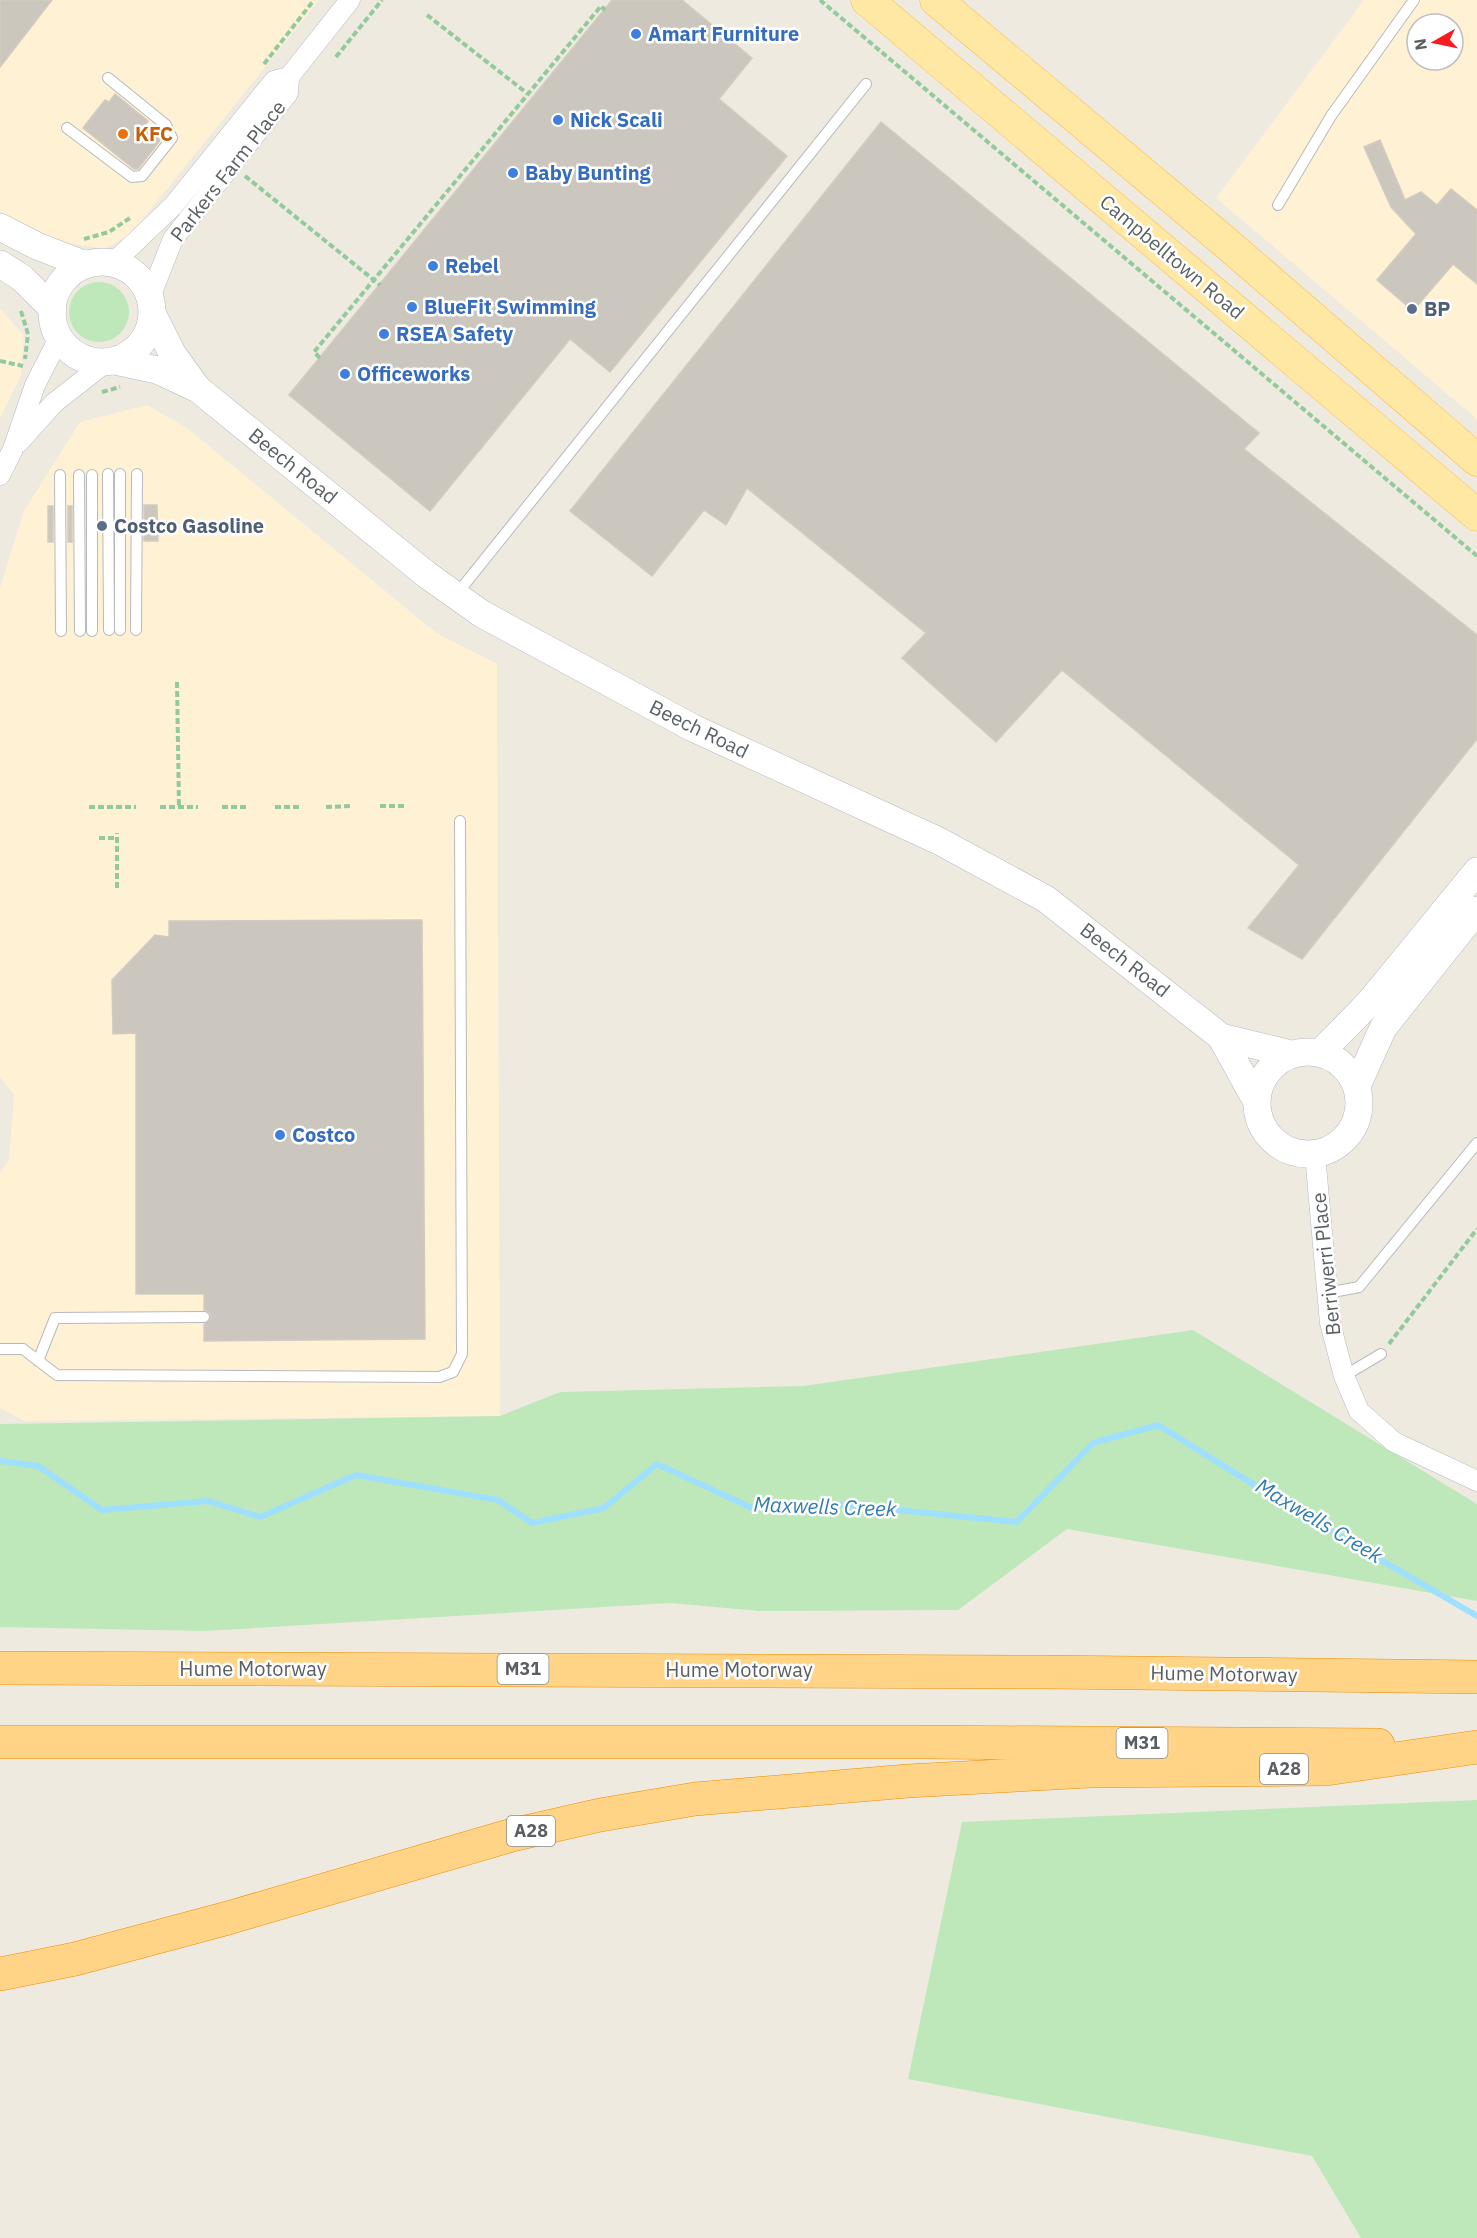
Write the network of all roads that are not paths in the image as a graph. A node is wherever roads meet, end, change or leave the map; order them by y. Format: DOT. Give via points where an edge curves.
graph roads {
  1 [pos="350,0"];
  2 [pos="867,0"];
  3 [pos="936,0"];
  4 [pos="1414,0"];
  5 [pos="289,77"];
  6 [pos="108,78"];
  7 [pos="866,84"];
  8 [pos="67,128"];
  9 [pos="1278,205"];
  10 [pos="0,227"];
  11 [pos="82,252"];
  12 [pos="113,263"];
  13 [pos="0,264"];
  14 [pos="151,305"];
  15 [pos="53,309"];
  16 [pos="59,338"];
  17 [pos="110,362"];
  18 [pos="198,389"];
  19 [pos="13,450"];
  20 [pos="1477,460"];
  21 [pos="92,474"];
  22 [pos="108,474"];
  23 [pos="120,474"];
  24 [pos="137,474"];
  25 [pos="0,475"];
  26 [pos="60,475"];
  27 [pos="79,475"];
  28 [pos="1477,515"];
  29 [pos="456,596"];
  30 [pos="92,630"];
  31 [pos="136,630"];
  32 [pos="61,631"];
  33 [pos="80,631"];
  34 [pos="460,821"];
  35 [pos="1477,871"];
  36 [pos="1477,910"];
  37 [pos="1221,1037"];
  38 [pos="1320,1053"];
  39 [pos="1291,1054"];
  40 [pos="1357,1086"];
  41 [pos="1257,1102"];
  42 [pos="1477,1143"];
  43 [pos="1315,1154"];
  44 [pos="1327,1293"];
  45 [pos="204,1317"];
  46 [pos="0,1349"];
  47 [pos="1381,1354"];
  48 [pos="38,1361"];
  49 [pos="1344,1376"];
  50 [pos="1477,1481"];
  51 [pos="0,1668"];
  52 [pos="1477,1677"];
  53 [pos="0,1742"];
  54 [pos="1477,1746"];
  55 [pos="0,1974"];
  1 -- 5 [label="street, Parkers Farm Place"];
  2 -- 28 [label="main road, Campbelltown Road"];
  3 -- 20 [label="main road"];
  4 -- 9 [label="lane" via="1331,116"];
  5 -- 12 [label="street, Parkers Farm Place" via="274,81 173,206"];
  5 -- 14 [label="street, Parkers Farm Place" via="288,93 173,239"];
  6 -- 8 [label="lane" via="165,125 172,138 170,145 142,176 132,177"];
  7 -- 29 [label="lane"];
  10 -- 11 [label="main road" via="37,246"];
  11 -- 12 [label="main road"];
  11 -- 15 [label="main road" via="53,298"];
  12 -- 14 [label="main road" via="142,282"];
  13 -- 15 [label="main road" via="22,278"];
  14 -- 17 [label="main road" via="148,334 142,344"];
  14 -- 18 [label="main road, Beech Road" via="172,352"];
  15 -- 16 [label="main road" via="52,320"];
  16 -- 17 [label="main road" via="78,357"];
  16 -- 19 [label="street" via="35,385"];
  17 -- 18 [label="main road, Beech Road" via="157,369"];
  17 -- 19 [label="street" via="54,402"];
  18 -- 29 [label="main road, Beech Road"];
  19 -- 25 [label="street"];
  21 -- 30 [label="lane"];
  22 -- 23 [label="lane" via="115,630"];
  24 -- 31 [label="lane"];
  26 -- 32 [label="lane"];
  27 -- 33 [label="lane"];
  29 -- 37 [label="main road, Beech Road" via="482,614 693,728 939,842 1046,899"];
  34 -- 48 [label="lane" via="462,1354 453,1372 439,1377 57,1375"];
  35 -- 38 [label="main road" via="1369,1003"];
  36 -- 40 [label="main road" via="1383,1028"];
  37 -- 39 [label="main road, Beech Road"];
  37 -- 41 [label="main road, Beech Road"];
  38 -- 39 [label="main road"];
  38 -- 40 [label="main road" via="1342,1065"];
  39 -- 41 [label="main road" via="1266,1073"];
  40 -- 43 [label="main road" via="1358,1116 1352,1130 1336,1146"];
  41 -- 43 [label="main road" via="1260,1120 1275,1141 1298,1153"];
  42 -- 44 [label="lane" via="1359,1287"];
  43 -- 44 [label="street, Berriwerri Place"];
  44 -- 49 [label="street, Berriwerri Place" via="1330,1323"];
  45 -- 48 [label="lane" via="55,1318"];
  46 -- 48 [label="lane" via="23,1349"];
  47 -- 49 [label="lane"];
  49 -- 50 [label="street, Berriwerri Place" via="1359,1411 1394,1442"];
  51 -- 52 [label="highway, Hume Motorway / M31"];
  53 -- 54 [label="highway, M31"];
  54 -- 55 [label="highway, A28" via="1326,1769 1090,1771 886,1782 695,1799 512,1835 228,1918 75,1959"];
}
